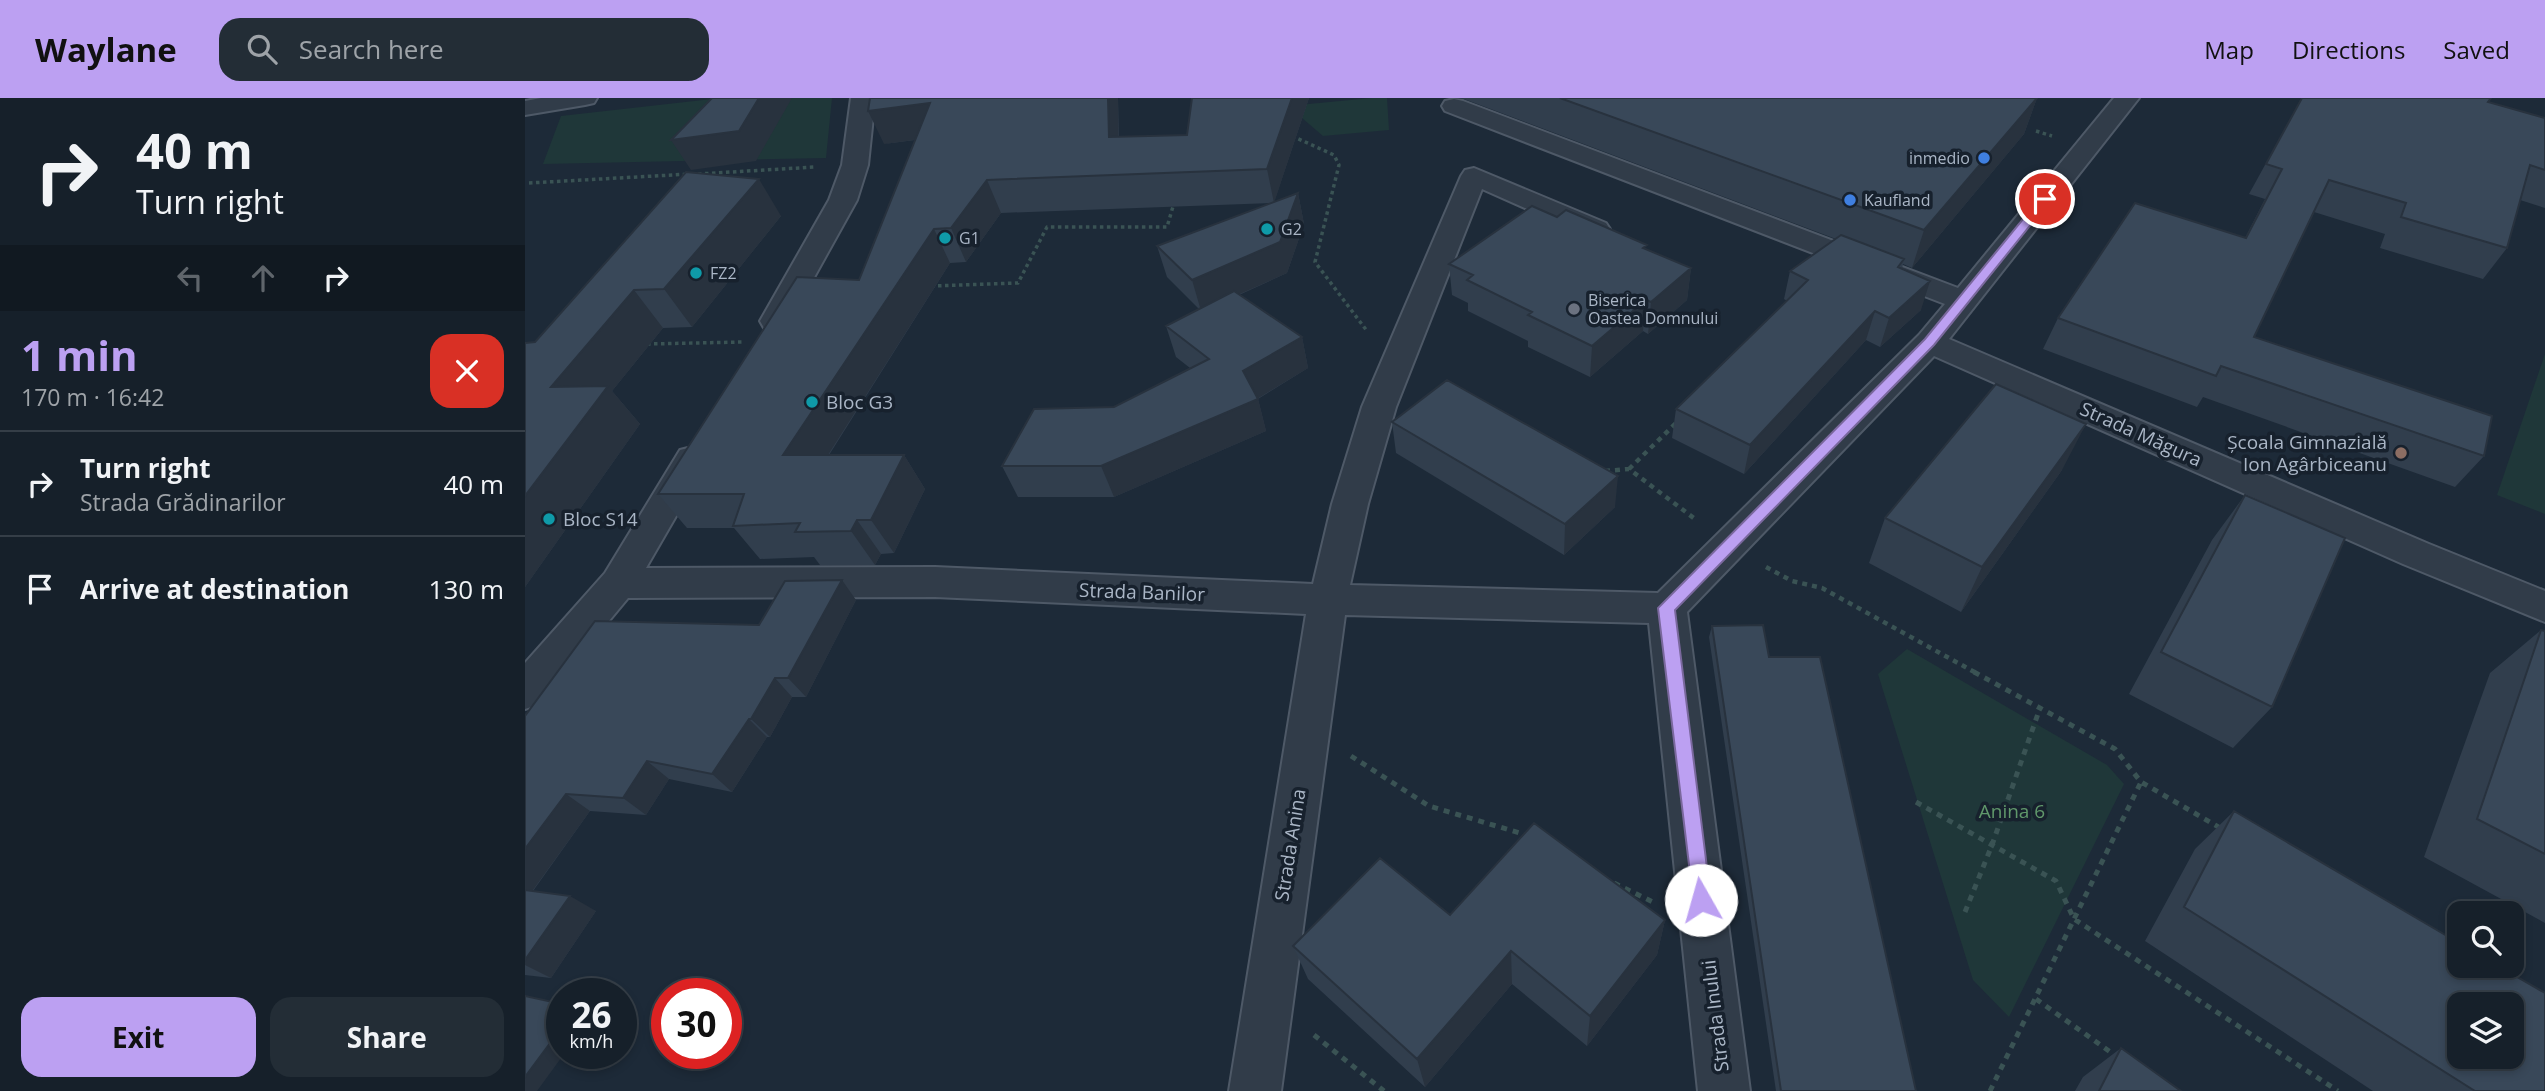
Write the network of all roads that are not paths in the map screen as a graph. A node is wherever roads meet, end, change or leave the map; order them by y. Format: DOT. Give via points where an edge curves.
graph roads {
  1 [pos="585,98"];
  2 [pos="863,98"];
  3 [pos="2127,98"];
  4 [pos="1454,106"];
  5 [pos="525,108"];
  6 [pos="1596,229"];
  7 [pos="1963,300"];
  8 [pos="762,342"];
  9 [pos="1930,342"];
  10 [pos="707,434"];
  11 [pos="618,583"];
  12 [pos="1328,600"];
  13 [pos="2545,607"];
  14 [pos="1667,608"];
  15 [pos="525,692"];
  16 [pos="1255,1091"];
  17 [pos="1724,1091"];
  1 -- 5 [label="street"];
  2 -- 8 [label="street" via="855,165 843,200"];
  3 -- 7 [label="street"];
  4 -- 7 [label="street"];
  6 -- 12 [label="street, Strada Anina" via="1474,176 1379,407"];
  7 -- 9 [label="street"];
  9 -- 13 [label="street, Strada Măgura"];
  9 -- 14 [label="street"];
  10 -- 11 [label="street"];
  11 -- 12 [label="street, Strada Banilor" via="935,582"];
  11 -- 15 [label="street"];
  12 -- 14 [label="street, Strada Banilor"];
  12 -- 16 [label="street, Strada Anina"];
  14 -- 17 [label="street, Strada Inului"];
}
